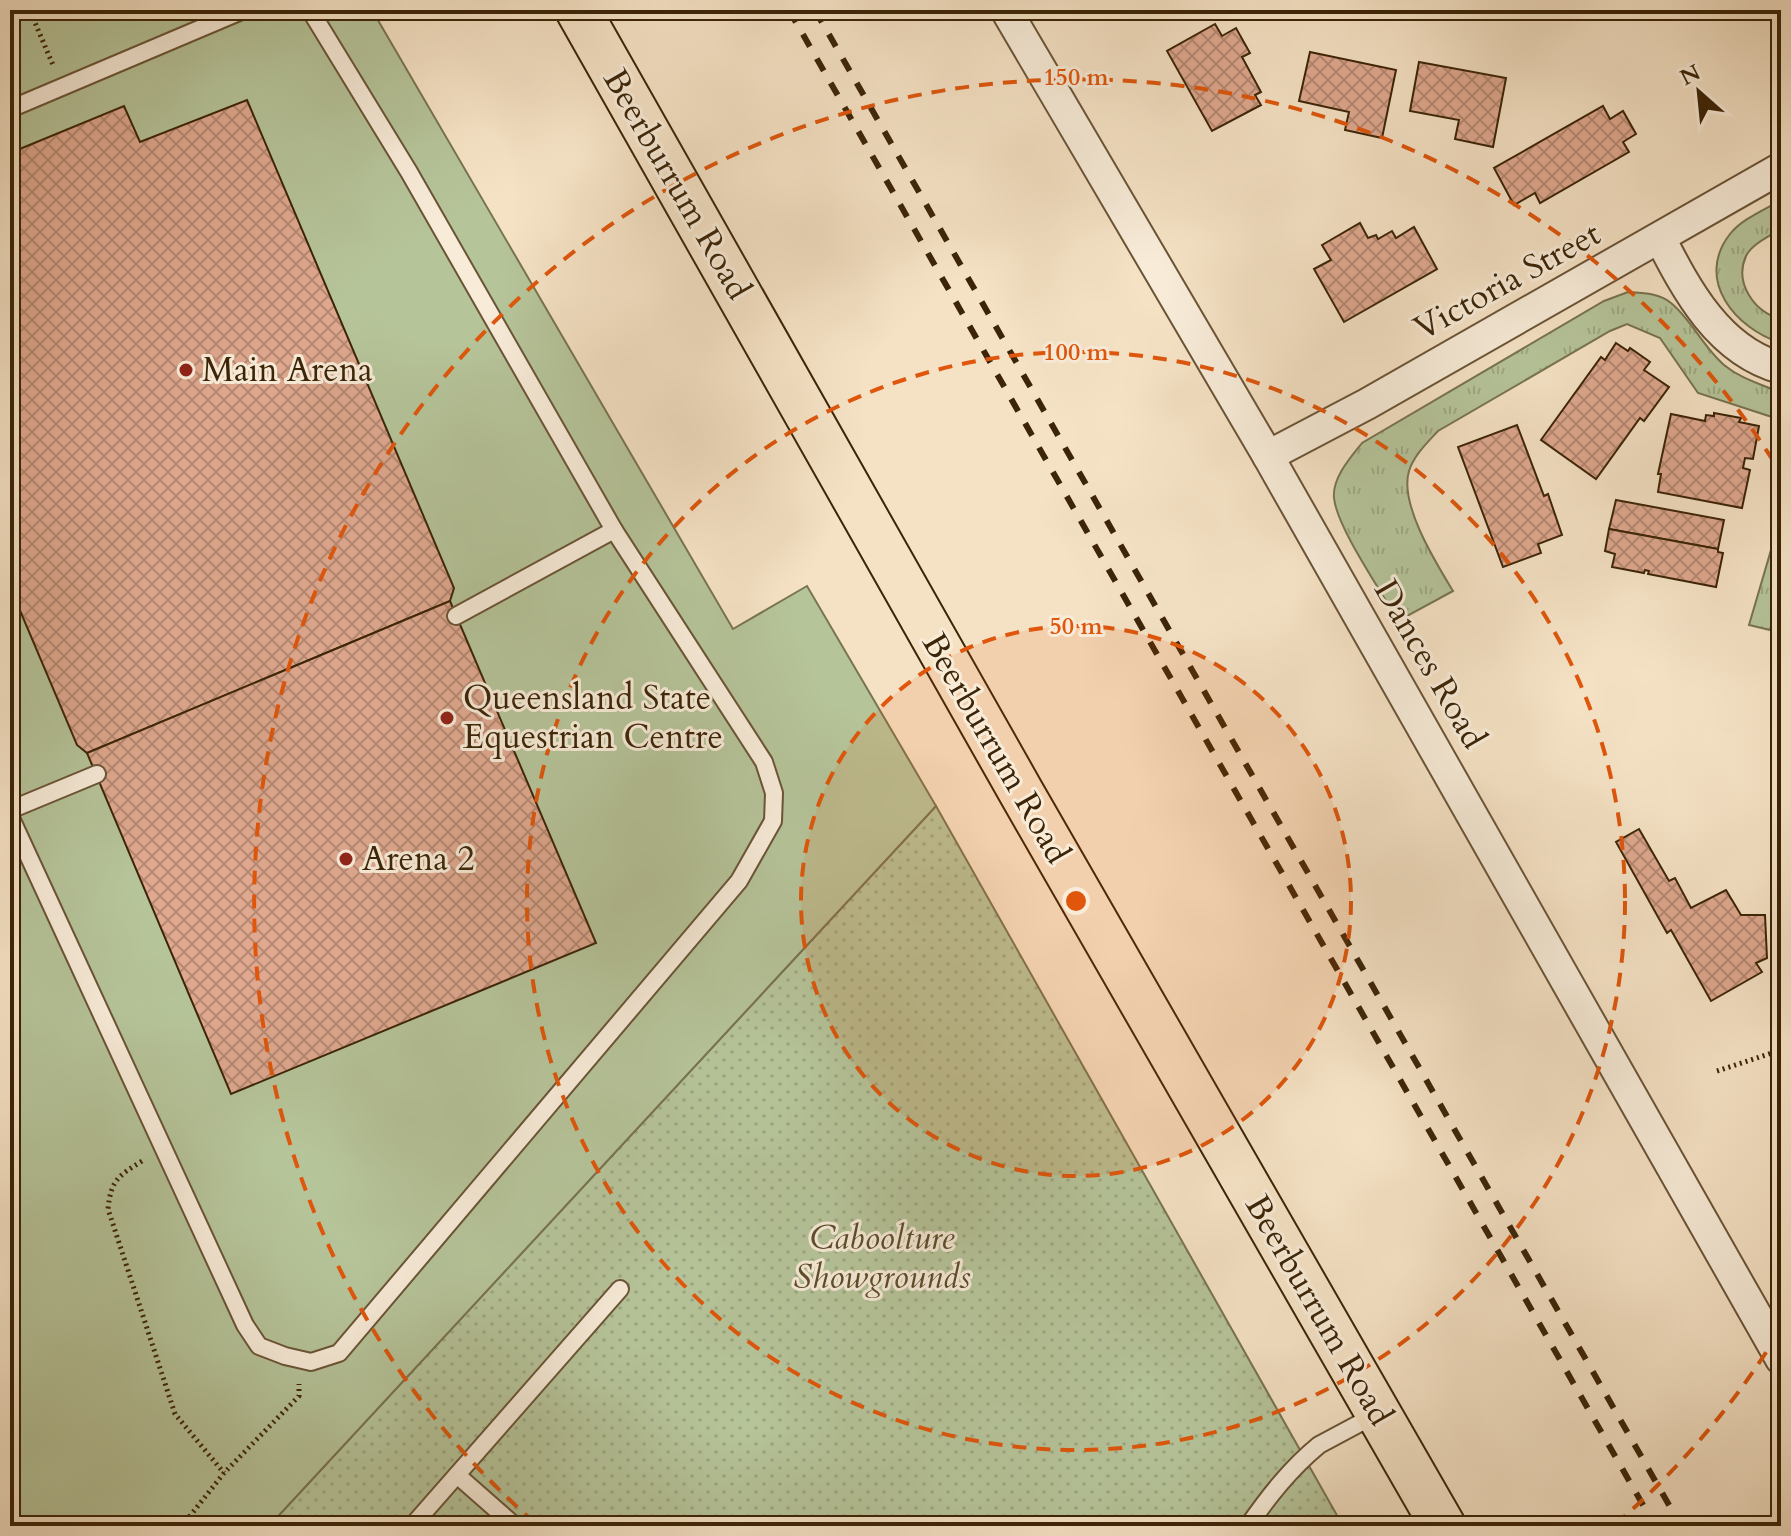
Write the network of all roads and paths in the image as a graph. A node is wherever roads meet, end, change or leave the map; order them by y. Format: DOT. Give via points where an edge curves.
graph roads {
  1 [pos="244,10"];
  2 [pos="310,10"];
  3 [pos="578,10"];
  4 [pos="1006,10"];
  5 [pos="10,109"];
  6 [pos="1781,168"];
  7 [pos="1660,238"];
  8 [pos="1781,368"];
  9 [pos="1268,456"];
  10 [pos="614,530"];
  11 [pos="456,616"];
  12 [pos="97,774"];
  13 [pos="10,810"];
  14 [pos="10,816"];
  15 [pos="1781,1050"];
  16 [pos="1717,1071"];
  17 [pos="163,1153"];
  18 [pos="620,1289"];
  19 [pos="297,1359"];
  20 [pos="1781,1359"];
  21 [pos="1379,1414"];
  22 [pos="224,1473"];
  23 [pos="457,1475"];
  24 [pos="182,1526"];
  25 [pos="412,1526"];
  26 [pos="515,1526"];
  27 [pos="1248,1526"];
  28 [pos="1443,1526"];
  1 -- 5 [label="lane"];
  2 -- 10 [label="lane"];
  3 -- 21 [label="main road, Beerburrum Road"];
  4 -- 9 [label="street, Dances Road"];
  6 -- 7 [label="street, Victoria Street"];
  7 -- 8 [label="street" via="1697,303 1727,339"];
  7 -- 9 [label="street, Victoria Street"];
  9 -- 20 [label="street, Dances Road"];
  10 -- 11 [label="lane"];
  10 -- 19 [label="lane" via="764,762 774,793 773,821 739,881 339,1353 311,1362"];
  12 -- 13 [label="lane"];
  14 -- 17 [label="lane"];
  15 -- 16 [label="path"];
  17 -- 19 [label="lane" via="245,1325 259,1346"];
  17 -- 22 [label="path" via="118,1177 108,1209 175,1414"];
  18 -- 23 [label="lane"];
  19 -- 22 [label="path" via="299,1396"];
  21 -- 27 [label="lane" via="1311,1452 1274,1489"];
  21 -- 28 [label="main road, Beerburrum Road"];
  22 -- 24 [label="path"];
  23 -- 25 [label="lane"];
  23 -- 26 [label="lane"];
}
